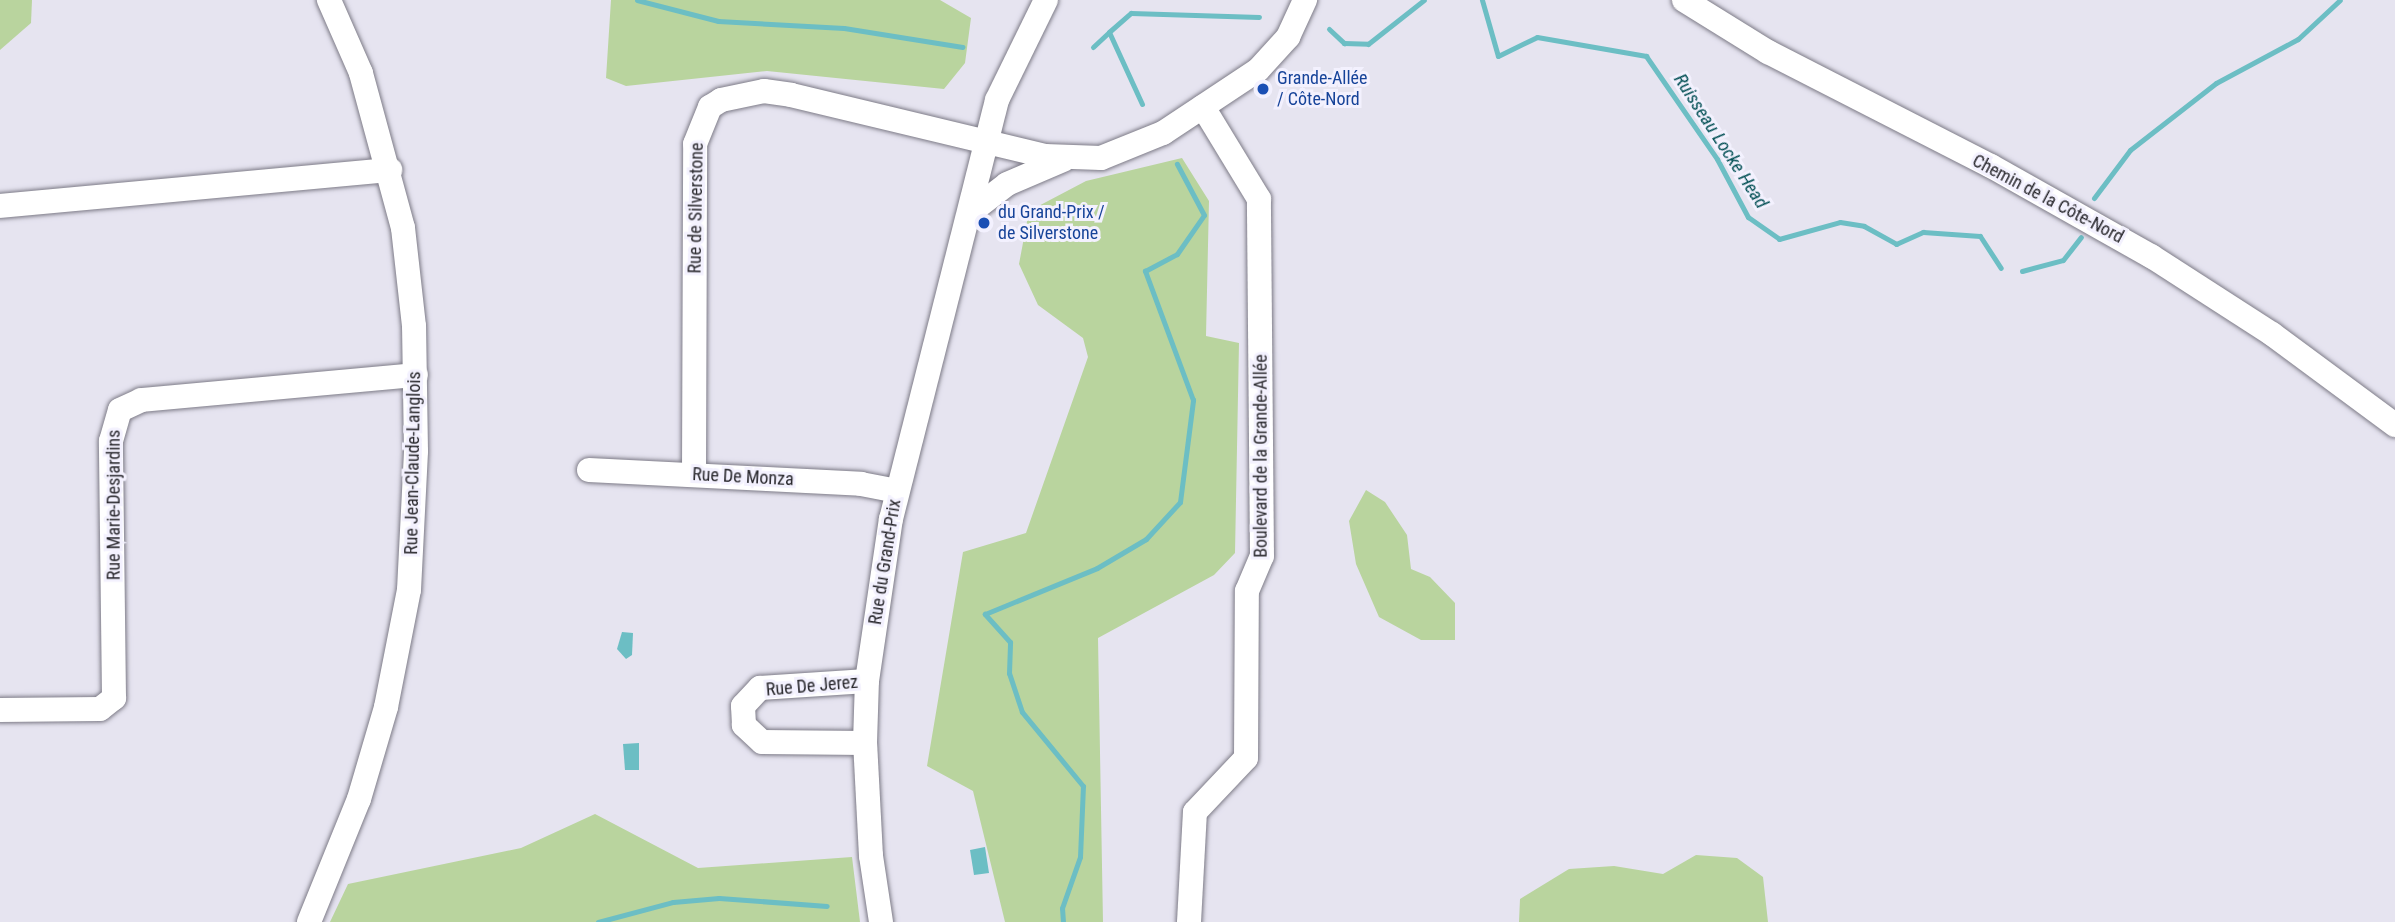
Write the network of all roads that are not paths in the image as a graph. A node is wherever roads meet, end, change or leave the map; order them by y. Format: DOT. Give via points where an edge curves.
graph roads {
  1 [pos="329,0"];
  2 [pos="1046,0"];
  3 [pos="1305,0"];
  4 [pos="1684,0"];
  5 [pos="1203,107"];
  6 [pos="989,144"];
  7 [pos="1063,160"];
  8 [pos="390,170"];
  9 [pos="0,206"];
  10 [pos="972,211"];
  11 [pos="416,375"];
  12 [pos="2395,425"];
  13 [pos="589,470"];
  14 [pos="694,474"];
  15 [pos="897,491"];
  16 [pos="867,681"];
  17 [pos="0,710"];
  18 [pos="864,743"];
  19 [pos="309,922"];
  20 [pos="881,922"];
  21 [pos="1189,922"];
  1 -- 8 [label="street, Rue Jean-Claude-Langlois" via="361,73"];
  2 -- 6 [label="street, Rue du Grand-Prix" via="1002,86"];
  3 -- 5 [label="street" via="1275,54"];
  4 -- 12 [label="street, Chemin de la Côte-Nord" via="1768,52 1991,166 2151,256 2272,334"];
  5 -- 7 [label="street" via="1114,155"];
  5 -- 21 [label="street, Boulevard de la Grande-Allée" via="1259,199 1262,556 1247,591 1246,758 1195,812"];
  6 -- 7 [label="street"];
  6 -- 10 [label="street, Rue du Grand-Prix"];
  6 -- 14 [label="street, Rue de Silverstone" via="764,91 721,100 710,107 695,144"];
  7 -- 10 [label="street" via="1007,184"];
  8 -- 9 [label="street"];
  8 -- 11 [label="street, Rue Jean-Claude-Langlois" via="409,274"];
  10 -- 15 [label="street, Rue du Grand-Prix"];
  11 -- 17 [label="street, Rue Marie-Desjardins" via="141,400 120,410 111,441 114,698 100,709"];
  11 -- 19 [label="street, Rue Jean-Claude-Langlois" via="414,537 400,645 359,799"];
  13 -- 14 [label="street, Rue De Monza"];
  14 -- 15 [label="street, Rue De Monza" via="861,484"];
  15 -- 16 [label="street, Rue du Grand-Prix"];
  16 -- 18 [label="street, Rue du Grand-Prix"];
  16 -- 18 [label="street, Rue De Jerez" via="760,688 743,706 744,725 762,743"];
  18 -- 20 [label="street, Rue du Grand-Prix" via="871,856"];
}
